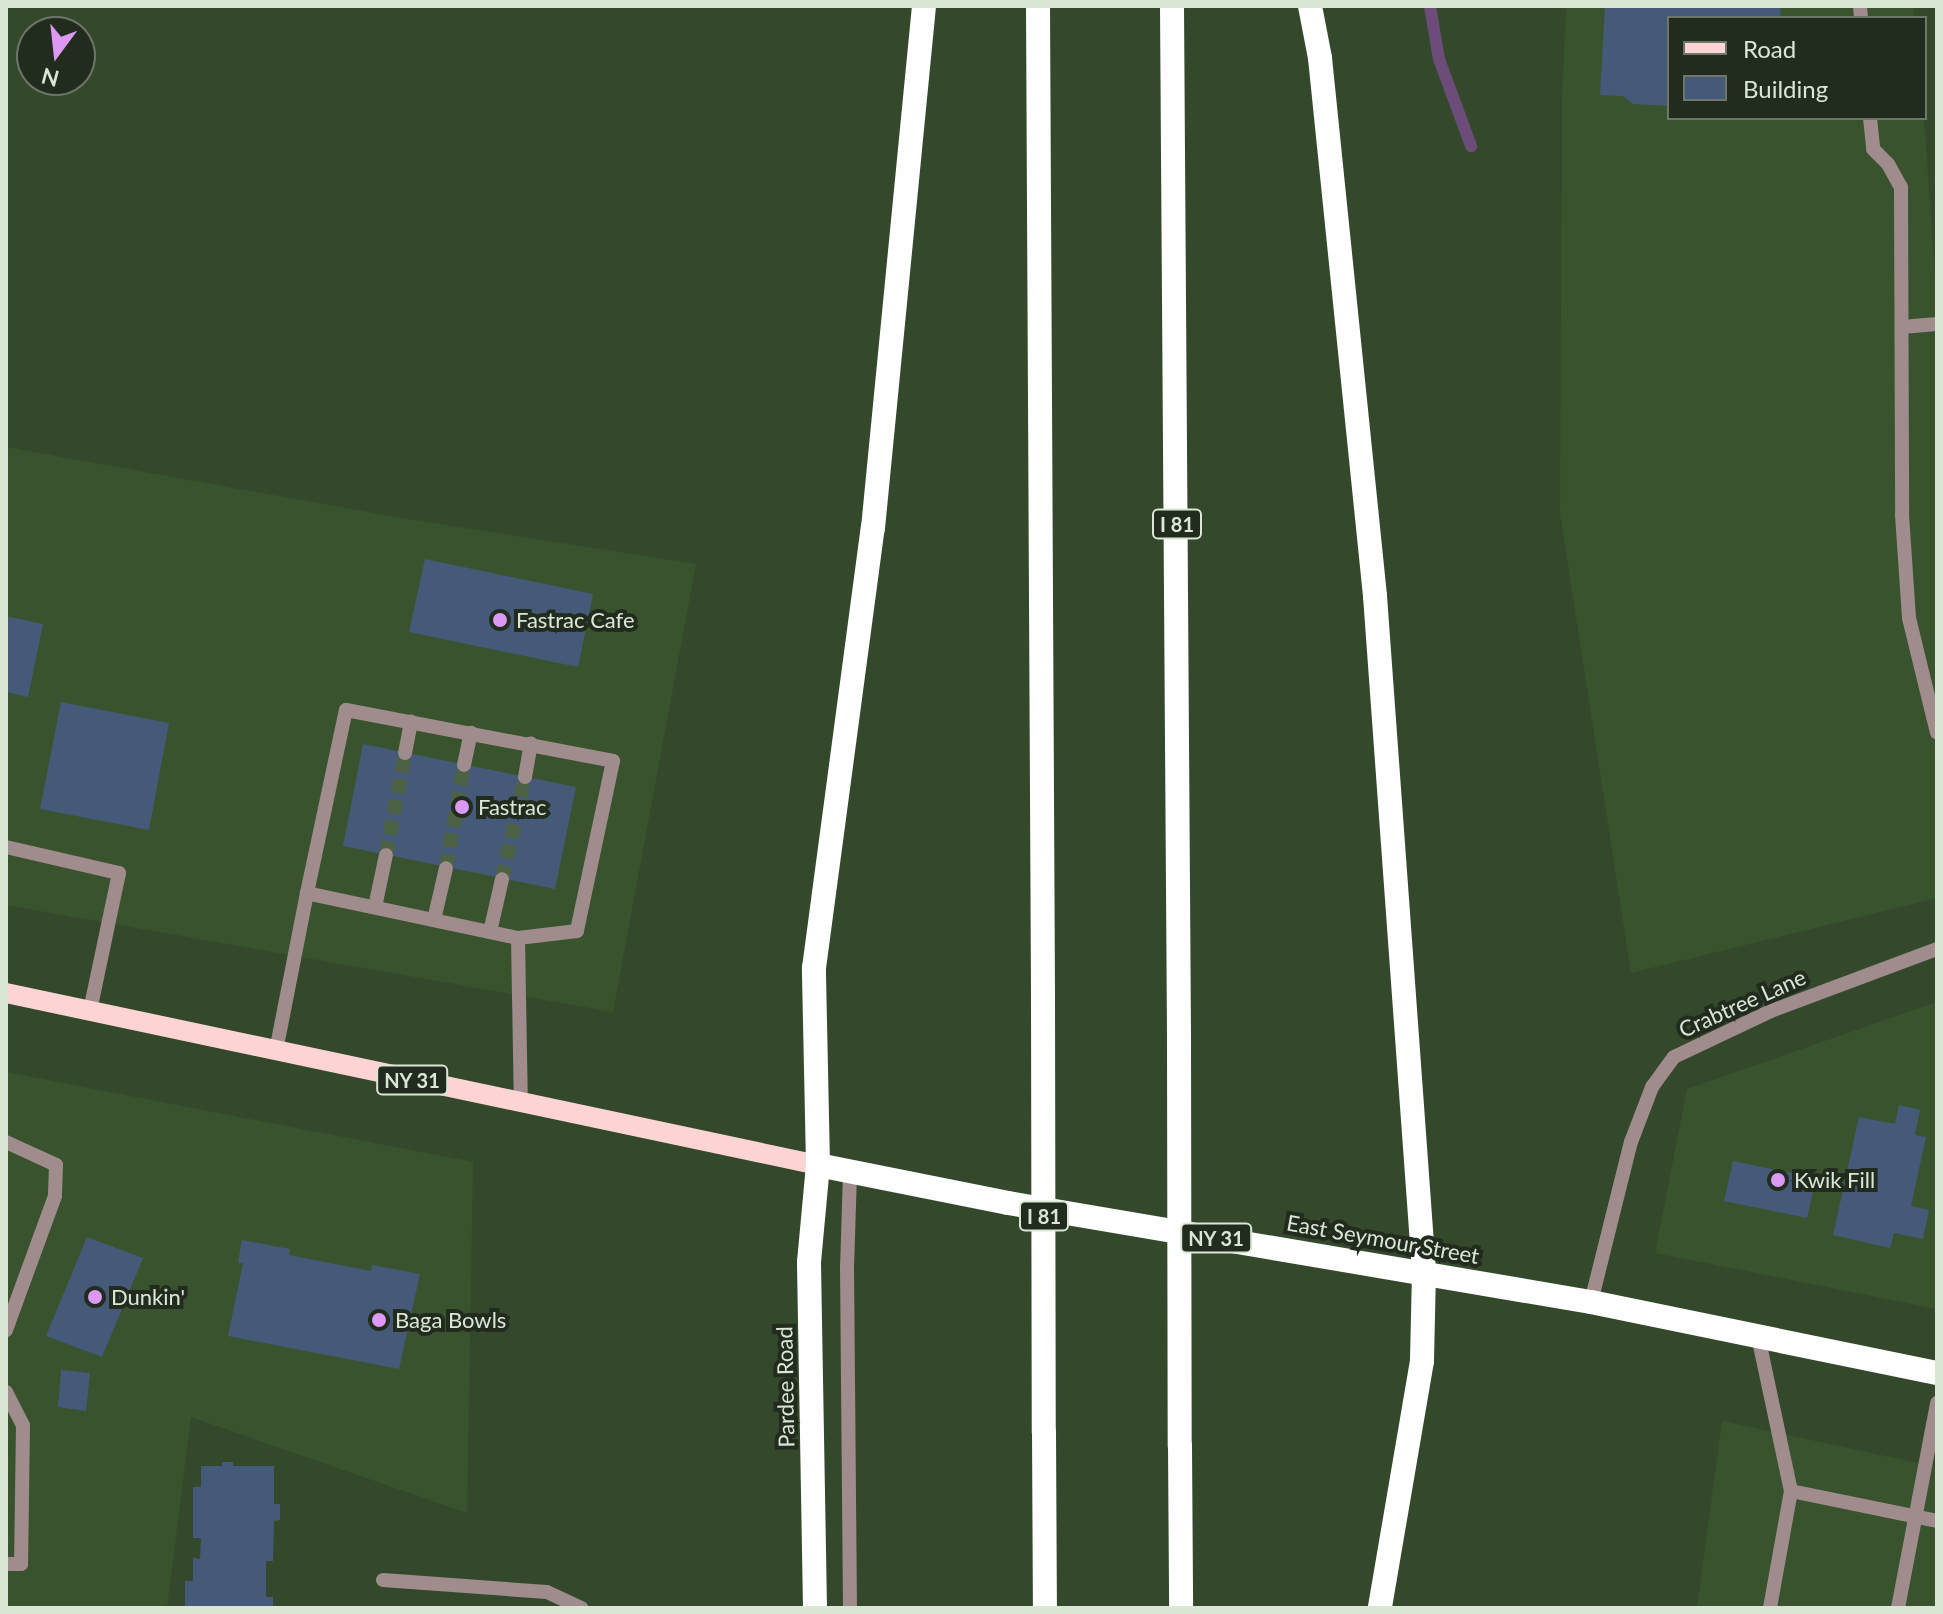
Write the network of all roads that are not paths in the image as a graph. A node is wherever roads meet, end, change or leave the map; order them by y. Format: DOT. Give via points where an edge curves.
graph roads {
  1 [pos="924,6"];
  2 [pos="1038,6"];
  3 [pos="1172,6"];
  4 [pos="1310,6"];
  5 [pos="1870,120"];
  6 [pos="1937,324"];
  7 [pos="1902,327"];
  8 [pos="411,722"];
  9 [pos="471,733"];
  10 [pos="1937,733"];
  11 [pos="531,744"];
  12 [pos="405,753"];
  13 [pos="464,765"];
  14 [pos="525,777"];
  15 [pos="6,847"];
  16 [pos="386,855"];
  17 [pos="446,868"];
  18 [pos="502,879"];
  19 [pos="307,893"];
  20 [pos="375,907"];
  21 [pos="434,920"];
  22 [pos="490,932"];
  23 [pos="518,938"];
  24 [pos="1937,949"];
  25 [pos="6,993"];
  26 [pos="90,1011"];
  27 [pos="276,1051"];
  28 [pos="521,1103"];
  29 [pos="6,1142"];
  30 [pos="818,1165"];
  31 [pos="850,1173"];
  32 [pos="1424,1272"];
  33 [pos="1591,1302"];
  34 [pos="6,1330"];
  35 [pos="1758,1336"];
  36 [pos="1937,1373"];
  37 [pos="6,1392"];
  38 [pos="1937,1403"];
  39 [pos="1791,1491"];
  40 [pos="1915,1515"];
  41 [pos="1937,1521"];
  42 [pos="13,1564"];
  43 [pos="383,1580"];
  44 [pos="581,1608"];
  45 [pos="815,1608"];
  46 [pos="850,1608"];
  47 [pos="1045,1608"];
  48 [pos="1181,1608"];
  49 [pos="1380,1608"];
  50 [pos="1770,1608"];
  51 [pos="1898,1608"];
  1 -- 30 [label="highway, Pardee Road" via="873,528 814,968"];
  2 -- 47 [label="highway, I 81, bridge"];
  3 -- 48 [label="highway, I 81, bridge"];
  4 -- 32 [label="highway" via="1320,58 1375,596"];
  5 -- 7 [label="street" via="1873,149 1901,187"];
  6 -- 7 [label="street"];
  7 -- 10 [label="street" via="1902,515 1909,618"];
  8 -- 9 [label="street"];
  8 -- 12 [label="street"];
  8 -- 19 [label="street" via="346,710"];
  9 -- 11 [label="street"];
  9 -- 13 [label="street"];
  11 -- 14 [label="street"];
  11 -- 23 [label="street" via="613,761 577,931"];
  15 -- 26 [label="street" via="119,873"];
  16 -- 20 [label="street"];
  17 -- 21 [label="street"];
  18 -- 22 [label="street"];
  19 -- 20 [label="street"];
  19 -- 27 [label="street"];
  20 -- 21 [label="street"];
  21 -- 22 [label="street"];
  22 -- 23 [label="street"];
  23 -- 28 [label="street"];
  24 -- 33 [label="street, Crabtree Lane" via="1771,1011 1674,1057 1652,1087 1631,1142"];
  25 -- 26 [label="main road, NY 31"];
  26 -- 27 [label="main road, NY 31"];
  27 -- 28 [label="main road, NY 31"];
  28 -- 30 [label="main road, NY 31"];
  29 -- 34 [label="street" via="56,1165 55,1196"];
  30 -- 31 [label="highway, East Seymour Street / NY 31"];
  30 -- 45 [label="highway, Pardee Road" via="809,1262"];
  31 -- 32 [label="highway, East Seymour Street / NY 31"];
  31 -- 46 [label="street"];
  32 -- 33 [label="highway, East Seymour Street / NY 31"];
  32 -- 49 [label="highway" via="1422,1361"];
  33 -- 35 [label="highway, East Seymour Street / NY 31"];
  35 -- 36 [label="highway, East Seymour Street / NY 31"];
  35 -- 39 [label="street"];
  37 -- 42 [label="street" via="23,1425"];
  38 -- 40 [label="street"];
  39 -- 40 [label="street"];
  39 -- 50 [label="street"];
  40 -- 41 [label="street"];
  40 -- 51 [label="street"];
  43 -- 44 [label="street" via="547,1592"];
}
